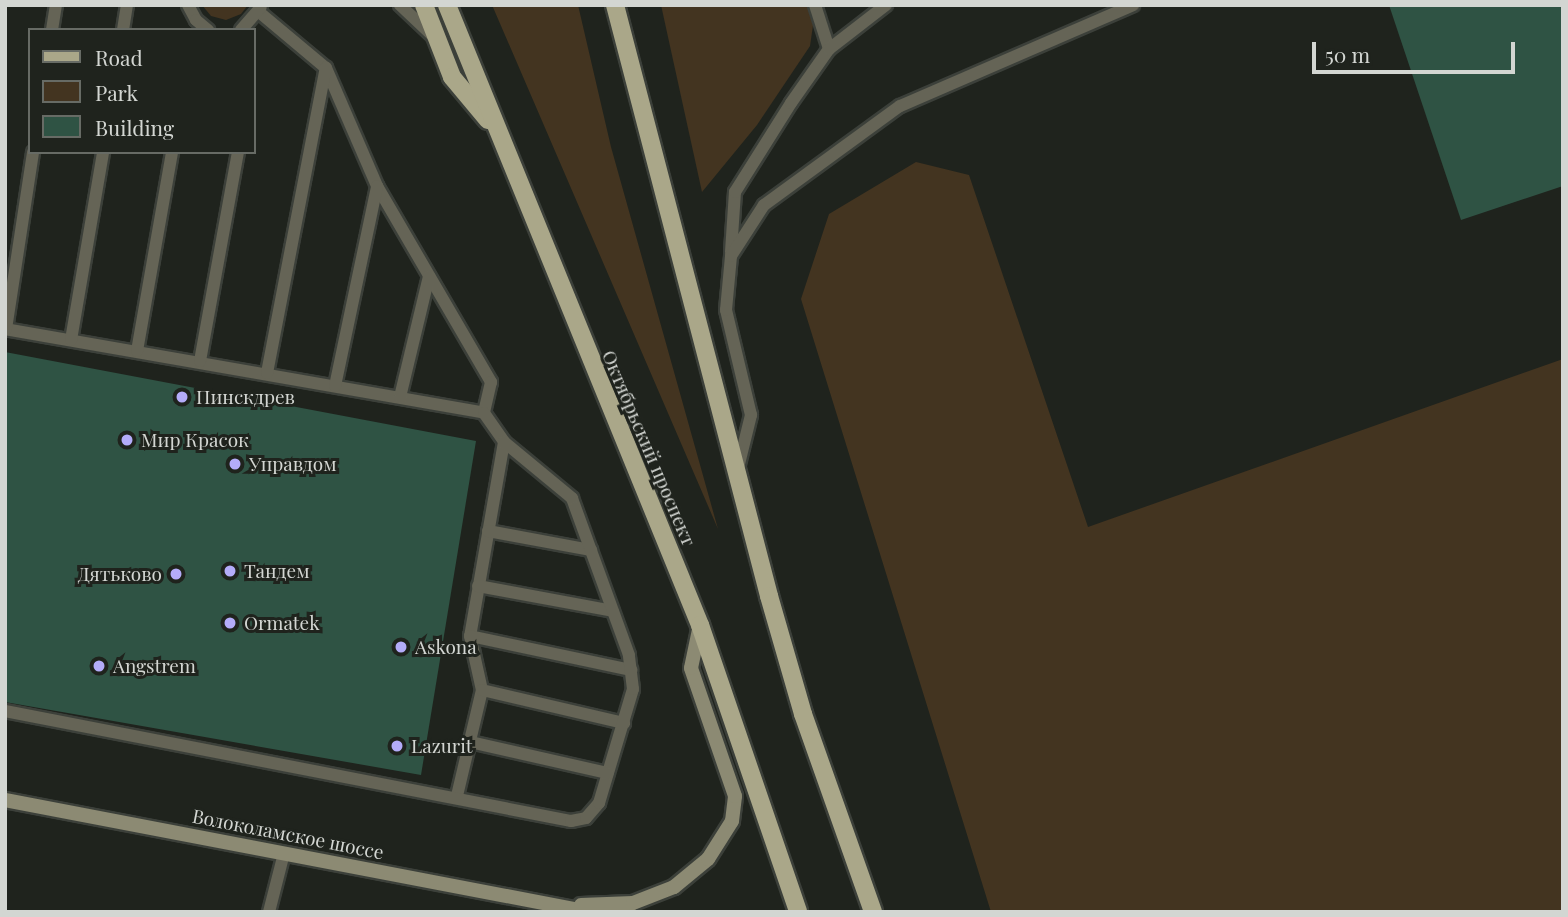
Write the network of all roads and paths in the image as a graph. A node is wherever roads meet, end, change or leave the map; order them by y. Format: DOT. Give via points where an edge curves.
graph roads {
  1 [pos="56,5"];
  2 [pos="127,5"];
  3 [pos="188,5"];
  4 [pos="400,5"];
  5 [pos="424,5"];
  6 [pos="447,5"];
  7 [pos="615,5"];
  8 [pos="814,5"];
  9 [pos="886,5"];
  10 [pos="1133,5"];
  11 [pos="256,17"];
  12 [pos="195,25"];
  13 [pos="52,28"];
  14 [pos="123,28"];
  15 [pos="438,41"];
  16 [pos="829,49"];
  17 [pos="326,68"];
  18 [pos="499,133"];
  19 [pos="33,154"];
  20 [pos="103,154"];
  21 [pos="172,154"];
  22 [pos="238,154"];
  23 [pos="377,186"];
  24 [pos="731,256"];
  25 [pos="429,276"];
  26 [pos="6,329"];
  27 [pos="71,340"];
  28 [pos="137,351"];
  29 [pos="200,361"];
  30 [pos="267,373"];
  31 [pos="334,386"];
  32 [pos="400,397"];
  33 [pos="484,413"];
  34 [pos="504,442"];
  35 [pos="736,476"];
  36 [pos="488,531"];
  37 [pos="591,550"];
  38 [pos="478,586"];
  39 [pos="613,611"];
  40 [pos="700,625"];
  41 [pos="470,636"];
  42 [pos="631,670"];
  43 [pos="482,690"];
  44 [pos="5,711"];
  45 [pos="624,723"];
  46 [pos="470,743"];
  47 [pos="608,773"];
  48 [pos="457,796"];
  49 [pos="5,800"];
  50 [pos="284,853"];
  51 [pos="563,905"];
  52 [pos="269,912"];
  53 [pos="590,912"];
  54 [pos="798,912"];
  55 [pos="873,912"];
  1 -- 13 [label="lane"];
  2 -- 14 [label="lane"];
  3 -- 12 [label="lane"];
  4 -- 15 [label="lane"];
  5 -- 15 [label="main road"];
  6 -- 18 [label="main road, Октябрьский проспект"];
  7 -- 35 [label="main road"];
  8 -- 16 [label="lane"];
  9 -- 16 [label="lane"];
  10 -- 24 [label="lane" via="900,106 764,205"];
  11 -- 17 [label="lane"];
  15 -- 18 [label="main road" via="452,77"];
  16 -- 24 [label="lane" via="735,192"];
  17 -- 23 [label="lane"];
  17 -- 30 [label="lane"];
  18 -- 40 [label="main road, Октябрьский проспект"];
  19 -- 26 [label="lane"];
  20 -- 27 [label="lane"];
  21 -- 28 [label="lane"];
  22 -- 29 [label="lane"];
  23 -- 25 [label="lane"];
  23 -- 31 [label="lane"];
  24 -- 35 [label="lane" via="726,310 751,415"];
  25 -- 32 [label="lane"];
  25 -- 33 [label="lane" via="491,382"];
  26 -- 27 [label="lane"];
  27 -- 28 [label="lane"];
  28 -- 29 [label="lane"];
  29 -- 30 [label="lane"];
  30 -- 31 [label="lane"];
  31 -- 32 [label="lane"];
  32 -- 33 [label="lane"];
  33 -- 34 [label="lane"];
  34 -- 36 [label="lane"];
  34 -- 37 [label="lane" via="572,498"];
  35 -- 55 [label="main road" via="803,714"];
  36 -- 37 [label="lane"];
  36 -- 38 [label="lane"];
  37 -- 39 [label="lane"];
  38 -- 39 [label="lane"];
  38 -- 41 [label="lane"];
  39 -- 42 [label="lane"];
  40 -- 51 [label="main road, Волоколамское шоссе" via="691,668 735,796 725,834 698,869 661,894 618,905"];
  40 -- 54 [label="main road, Октябрьский проспект"];
  41 -- 42 [label="lane"];
  41 -- 43 [label="lane"];
  42 -- 45 [label="lane" via="634,689"];
  43 -- 45 [label="lane"];
  43 -- 46 [label="lane"];
  44 -- 48 [label="lane"];
  45 -- 47 [label="lane"];
  46 -- 47 [label="lane"];
  46 -- 48 [label="lane"];
  47 -- 48 [label="lane" via="599,803 586,818 571,821"];
  49 -- 50 [label="main road, Волоколамское шоссе"];
  50 -- 51 [label="main road, Волоколамское шоссе"];
  50 -- 52 [label="lane"];
  51 -- 53 [label="main road, Волоколамское шоссе"];
}
